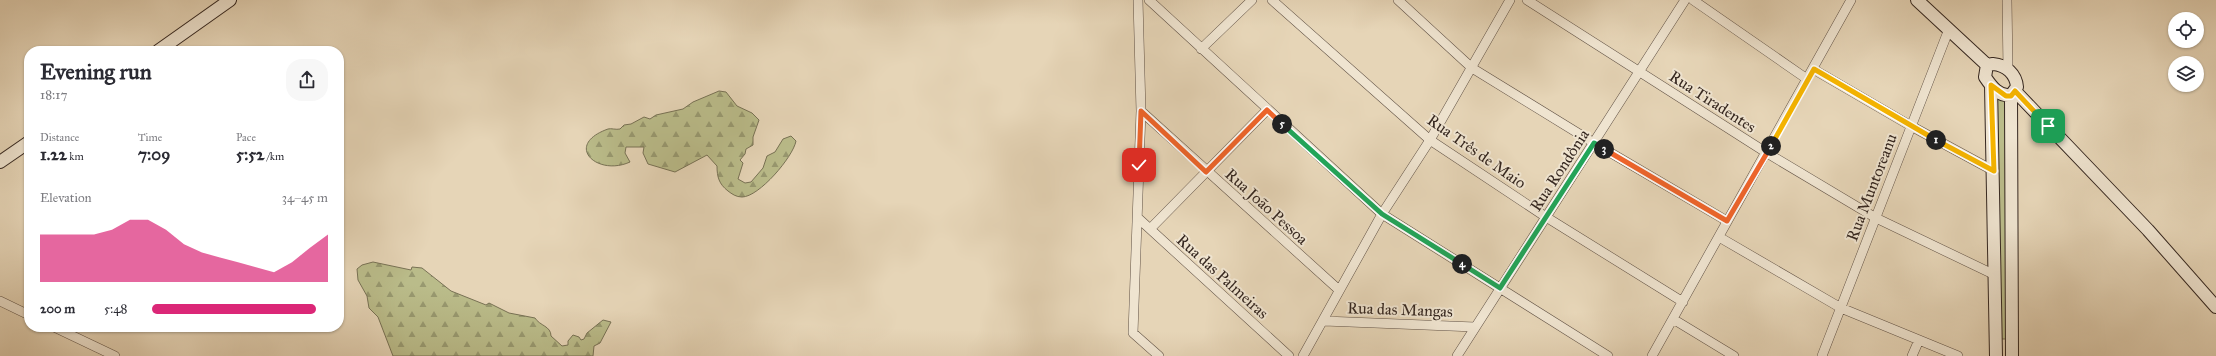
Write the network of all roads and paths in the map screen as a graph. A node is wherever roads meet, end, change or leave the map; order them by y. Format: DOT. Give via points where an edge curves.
graph roads {
  1 [pos="230,0"];
  2 [pos="1138,0"];
  3 [pos="1149,0"];
  4 [pos="1252,0"];
  5 [pos="1272,0"];
  6 [pos="1398,0"];
  7 [pos="1510,0"];
  8 [pos="1527,0"];
  9 [pos="1685,0"];
  10 [pos="1692,0"];
  11 [pos="1917,0"];
  12 [pos="2007,0"];
  13 [pos="1849,1"];
  14 [pos="1949,29"];
  15 [pos="165,46"];
  16 [pos="1201,49"];
  17 [pos="1988,65"];
  18 [pos="1472,68"];
  19 [pos="1814,69"];
  20 [pos="2008,70"];
  21 [pos="1639,72"];
  22 [pos="1807,79"];
  23 [pos="1991,85"];
  24 [pos="2013,93"];
  25 [pos="1267,110"];
  26 [pos="1141,111"];
  27 [pos="1911,126"];
  28 [pos="1430,140"];
  29 [pos="1594,143"];
  30 [pos="24,145"];
  31 [pos="1766,153"];
  32 [pos="0,162"];
  33 [pos="1994,171"];
  34 [pos="1206,172"];
  35 [pos="1382,214"];
  36 [pos="1138,218"];
  37 [pos="1546,218"];
  38 [pos="1876,218"];
  39 [pos="1727,221"];
  40 [pos="1150,229"];
  41 [pos="1719,237"];
  42 [pos="1995,275"];
  43 [pos="1500,288"];
  44 [pos="1339,290"];
  45 [pos="0,301"];
  46 [pos="1683,302"];
  47 [pos="2216,307"];
  48 [pos="1841,308"];
  49 [pos="24,313"];
  50 [pos="1673,319"];
  51 [pos="1324,321"];
  52 [pos="1475,327"];
  53 [pos="65,332"];
  54 [pos="1919,340"];
  55 [pos="1996,343"];
  56 [pos="2012,350"];
  57 [pos="115,356"];
  58 [pos="1159,356"];
  59 [pos="1289,356"];
  60 [pos="1303,356"];
  61 [pos="1457,356"];
  62 [pos="1608,356"];
  63 [pos="1652,356"];
  64 [pos="1734,356"];
  65 [pos="1822,356"];
  66 [pos="1912,356"];
  67 [pos="1958,356"];
  68 [pos="1996,356"];
  1 -- 15 [label="main road"];
  2 -- 26 [label="street"];
  3 -- 16 [label="street"];
  4 -- 16 [label="street"];
  5 -- 28 [label="street, Rua Três de Maio"];
  6 -- 18 [label="street"];
  7 -- 18 [label="street"];
  8 -- 21 [label="street, Rua Tiradentes"];
  9 -- 21 [label="street, Rua Rondônia"];
  10 -- 22 [label="street"];
  11 -- 14 [label="main road"];
  12 -- 20 [label="street"];
  13 -- 19 [label="street"];
  14 -- 17 [label="main road"];
  14 -- 27 [label="street, Rua Muntoreanu"];
  16 -- 25 [label="street"];
  17 -- 20 [label="main road" via="2000,64"];
  17 -- 23 [label="main road" via="1984,73"];
  18 -- 28 [label="street"];
  18 -- 29 [label="street"];
  19 -- 22 [label="street"];
  19 -- 27 [label="street"];
  20 -- 24 [label="main road" via="2016,80"];
  21 -- 29 [label="street, Rua Rondônia"];
  21 -- 31 [label="street, Rua Tiradentes"];
  22 -- 31 [label="street"];
  23 -- 24 [label="main road" via="2002,94"];
  23 -- 33 [label="main road"];
  24 -- 47 [label="main road" via="2148,230"];
  24 -- 56 [label="main road"];
  25 -- 34 [label="street"];
  25 -- 35 [label="street"];
  26 -- 34 [label="street, Rua João Pessoa"];
  26 -- 36 [label="street"];
  27 -- 33 [label="street"];
  27 -- 38 [label="street, Rua Muntoreanu"];
  28 -- 35 [label="street"];
  28 -- 37 [label="street, Rua Três de Maio"];
  29 -- 37 [label="street, Rua Rondônia"];
  29 -- 39 [label="street"];
  30 -- 32 [label="main road"];
  31 -- 38 [label="street, Rua Tiradentes"];
  31 -- 39 [label="street"];
  33 -- 42 [label="main road"];
  34 -- 40 [label="street"];
  34 -- 44 [label="street, Rua João Pessoa"];
  35 -- 43 [label="street"];
  35 -- 44 [label="street"];
  36 -- 40 [label="street, Rua das Palmeiras"];
  36 -- 58 [label="street" via="1133,333"];
  37 -- 43 [label="street, Rua Rondônia"];
  37 -- 46 [label="street, Rua Três de Maio"];
  38 -- 42 [label="street, Rua Tiradentes"];
  38 -- 48 [label="street, Rua Muntoreanu"];
  39 -- 41 [label="street"];
  40 -- 59 [label="street, Rua das Palmeiras"];
  41 -- 46 [label="street"];
  41 -- 48 [label="street"];
  42 -- 55 [label="main road"];
  43 -- 52 [label="street, Rua Rondônia"];
  43 -- 62 [label="street"];
  44 -- 51 [label="street"];
  45 -- 49 [label="street"];
  46 -- 50 [label="street"];
  48 -- 54 [label="street"];
  48 -- 65 [label="street, Rua Muntoreanu"];
  50 -- 63 [label="street"];
  50 -- 64 [label="street"];
  51 -- 52 [label="street, Rua das Mangas"];
  51 -- 60 [label="street"];
  52 -- 61 [label="street, Rua Rondônia"];
  53 -- 57 [label="street"];
  54 -- 66 [label="street"];
  54 -- 67 [label="street"];
  55 -- 56 [label="main road"];
  55 -- 68 [label="main road"];
}
